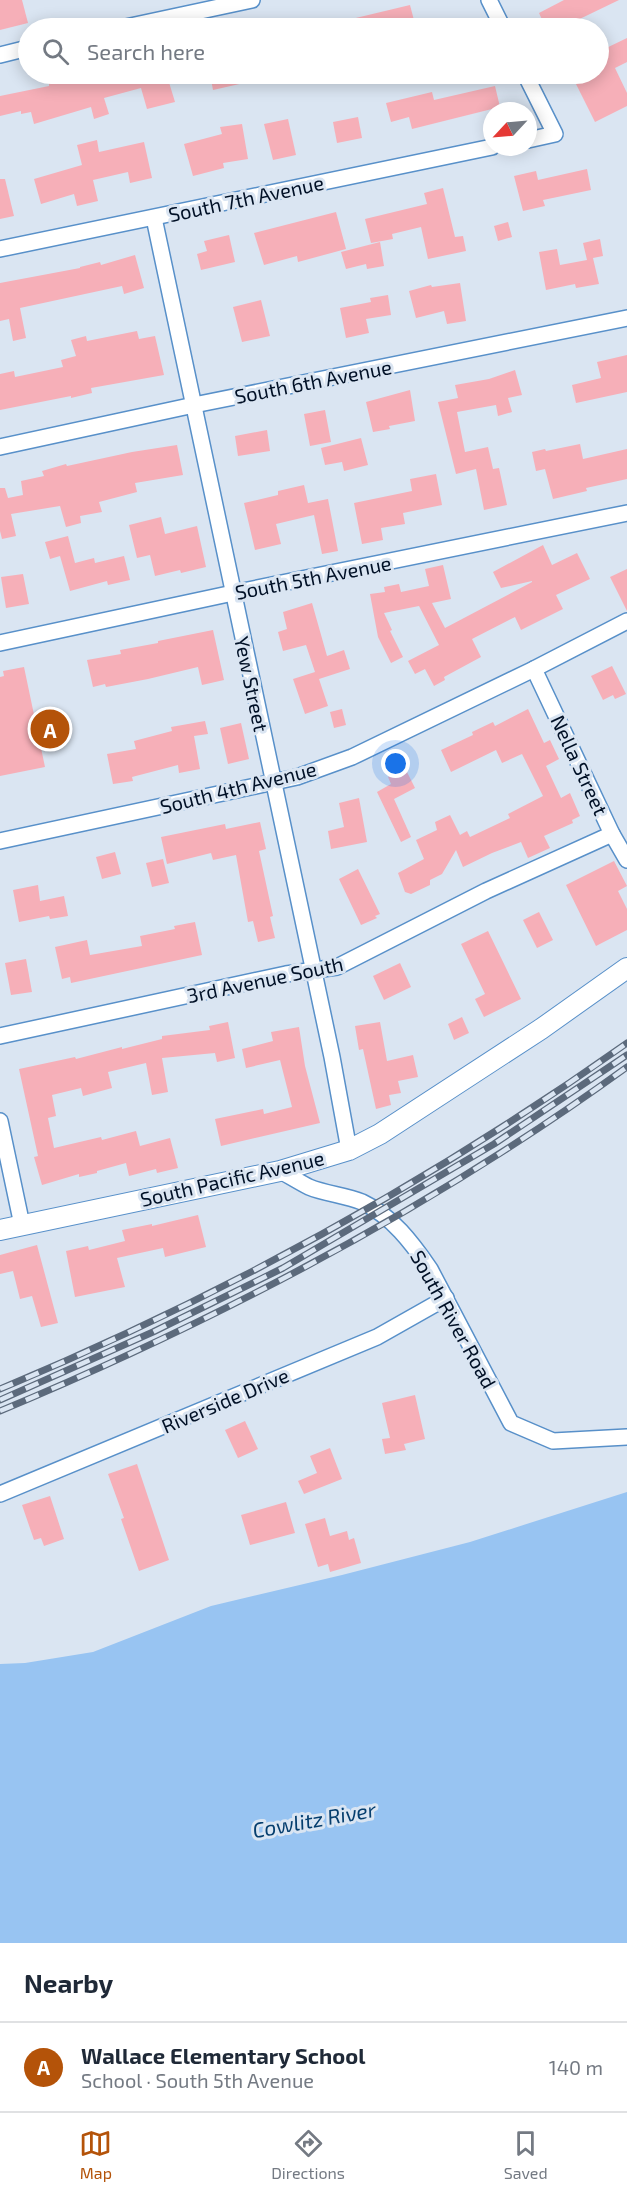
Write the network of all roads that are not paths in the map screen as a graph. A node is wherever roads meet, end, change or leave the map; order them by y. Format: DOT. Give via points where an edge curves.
graph roads {
  1 [pos="252,0"];
  2 [pos="489,0"];
  3 [pos="168,18"];
  4 [pos="498,18"];
  5 [pos="18,50"];
  6 [pos="0,55"];
  7 [pos="530,84"];
  8 [pos="537,138"];
  9 [pos="483,149"];
  10 [pos="154,218"];
  11 [pos="0,249"];
  12 [pos="627,318"];
  13 [pos="194,405"];
  14 [pos="0,447"];
  15 [pos="627,513"];
  16 [pos="233,593"];
  17 [pos="627,621"];
  18 [pos="0,643"];
  19 [pos="534,669"];
  20 [pos="273,781"];
  21 [pos="612,834"];
  22 [pos="0,841"];
  23 [pos="627,860"];
  24 [pos="627,968"];
  25 [pos="313,971"];
  26 [pos="0,1036"];
  27 [pos="0,1120"];
  28 [pos="349,1150"];
  29 [pos="280,1171"];
  30 [pos="22,1225"];
  31 [pos="0,1230"];
  32 [pos="446,1298"];
  33 [pos="627,1437"];
  34 [pos="0,1494"];
  1 -- 3 [label="street"];
  2 -- 4 [label="street"];
  5 -- 6 [label="street"];
  7 -- 8 [label="street" via="555,134"];
  9 -- 10 [label="street, South 7th Avenue"];
  10 -- 11 [label="street, South 7th Avenue"];
  10 -- 13 [label="street, Yew Street"];
  12 -- 13 [label="street, South 6th Avenue"];
  13 -- 14 [label="street, South 6th Avenue"];
  13 -- 16 [label="street, Yew Street"];
  15 -- 16 [label="street, South 5th Avenue"];
  16 -- 18 [label="street, South 5th Avenue"];
  16 -- 20 [label="street, Yew Street"];
  17 -- 19 [label="street, South 4th Avenue"];
  19 -- 20 [label="street, South 4th Avenue" via="352,757 297,777"];
  19 -- 21 [label="street, Nella Street"];
  20 -- 22 [label="street, South 4th Avenue"];
  20 -- 25 [label="street, Yew Street"];
  21 -- 23 [label="street, Nella Street"];
  21 -- 25 [label="street, 3rd Avenue South" via="486,891 337,967"];
  24 -- 28 [label="street, South Pacific Avenue" via="541,1029"];
  25 -- 26 [label="street, 3rd Avenue South"];
  25 -- 28 [label="street, Yew Street"];
  27 -- 30 [label="street"];
  28 -- 29 [label="street, South Pacific Avenue"];
  29 -- 30 [label="street, South Pacific Avenue"];
  29 -- 32 [label="street, South River Road" via="309,1187 359,1201 379,1212 414,1246"];
  30 -- 31 [label="street, South Pacific Avenue"];
  32 -- 33 [label="street, South River Road" via="511,1423 553,1441"];
  32 -- 34 [label="street, Riverside Drive" via="377,1337"];
}
